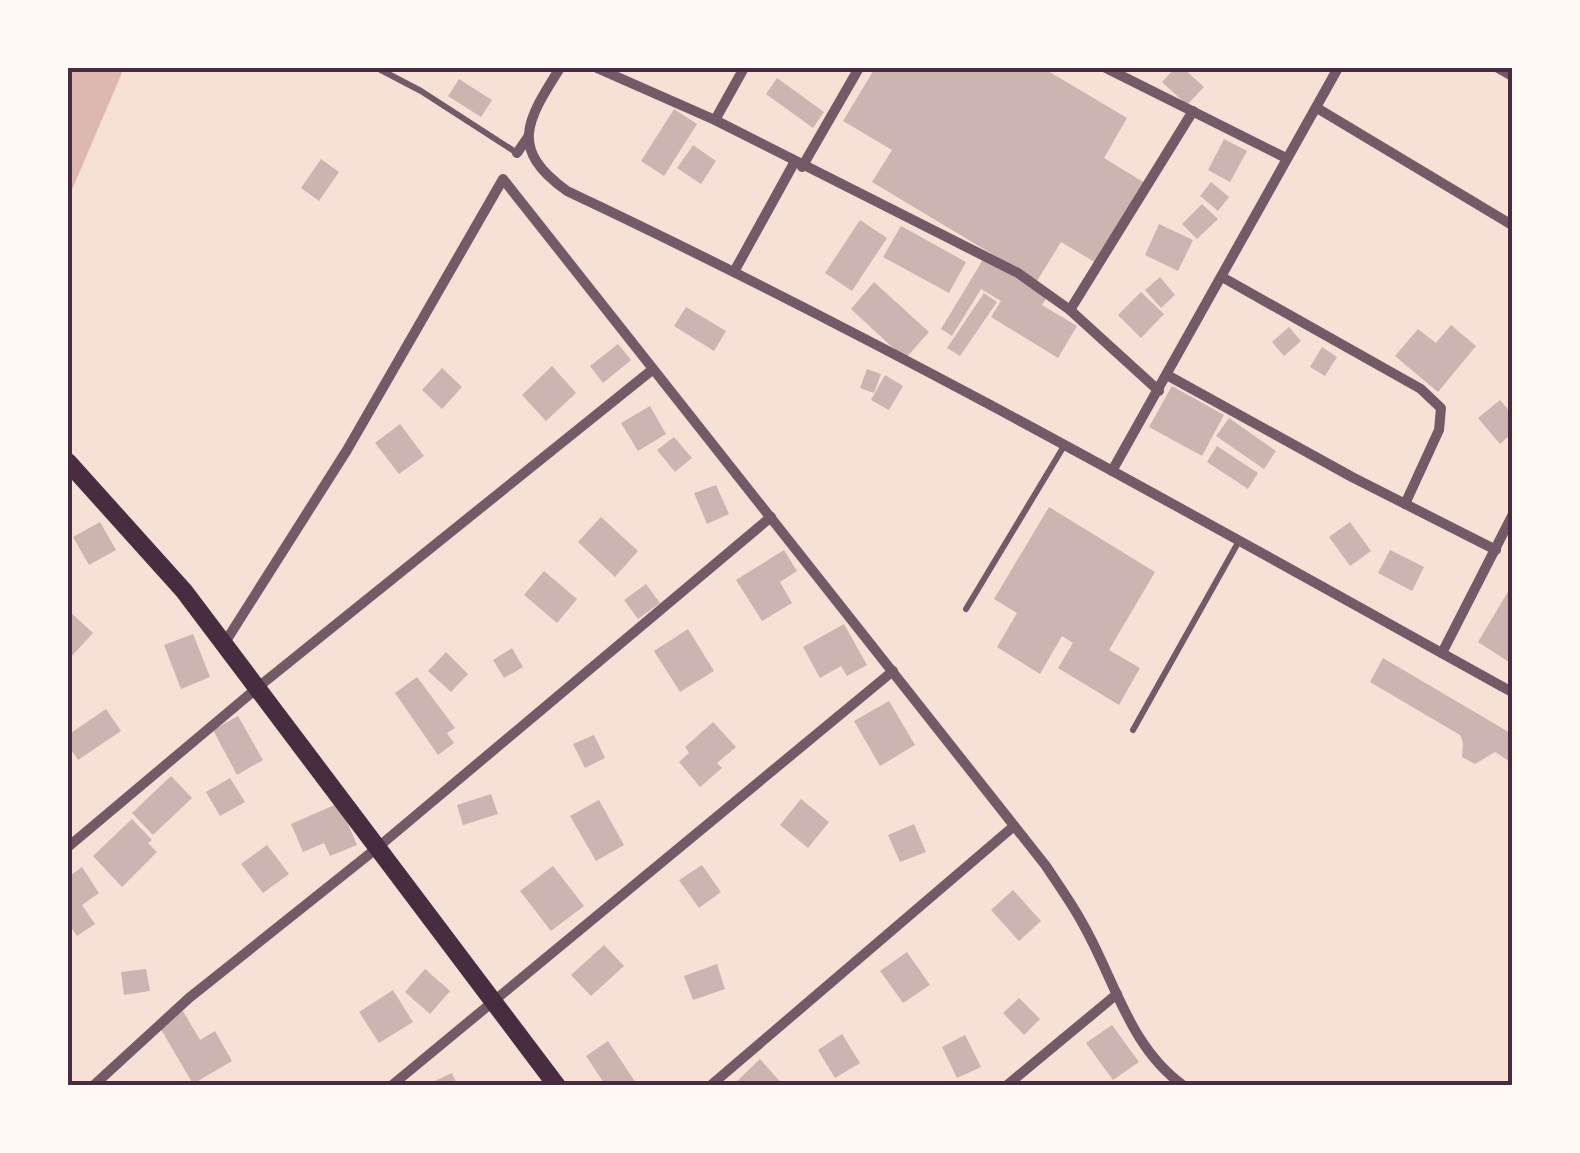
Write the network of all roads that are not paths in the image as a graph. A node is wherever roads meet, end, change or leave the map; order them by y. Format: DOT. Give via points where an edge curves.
graph roads {
  1 [pos="378,68"];
  2 [pos="560,68"];
  3 [pos="596,68"];
  4 [pos="744,68"];
  5 [pos="859,68"];
  6 [pos="1106,68"];
  7 [pos="1338,68"];
  8 [pos="1498,68"];
  9 [pos="1512,76"];
  10 [pos="1317,108"];
  11 [pos="1193,111"];
  12 [pos="715,120"];
  13 [pos="528,136"];
  14 [pos="517,153"];
  15 [pos="1286,158"];
  16 [pos="798,165"];
  17 [pos="1512,225"];
  18 [pos="735,270"];
  19 [pos="1222,277"];
  20 [pos="1070,310"];
  21 [pos="652,370"];
  22 [pos="1167,375"];
  23 [pos="1159,390"];
  24 [pos="1065,444"];
  25 [pos="68,462"];
  26 [pos="1112,471"];
  27 [pos="1405,504"];
  28 [pos="1512,516"];
  29 [pos="771,518"];
  30 [pos="1238,541"];
  31 [pos="1496,550"];
  32 [pos="966,609"];
  33 [pos="224,644"];
  34 [pos="1442,653"];
  35 [pos="892,670"];
  36 [pos="256,688"];
  37 [pos="1512,692"];
  38 [pos="1133,730"];
  39 [pos="1014,826"];
  40 [pos="68,847"];
  41 [pos="377,848"];
  42 [pos="1116,994"];
  43 [pos="494,1003"];
  44 [pos="93,1086"];
  45 [pos="391,1086"];
  46 [pos="556,1086"];
  47 [pos="710,1086"];
  48 [pos="1006,1086"];
  49 [pos="1184,1086"];
  1 -- 14 [label="lane"];
  2 -- 13 [label="street" via="535,108"];
  3 -- 12 [label="street"];
  4 -- 12 [label="street"];
  5 -- 16 [label="street"];
  6 -- 11 [label="street"];
  7 -- 10 [label="street"];
  8 -- 9 [label="street"];
  10 -- 15 [label="street"];
  10 -- 17 [label="street"];
  11 -- 15 [label="street"];
  11 -- 20 [label="street"];
  12 -- 16 [label="street"];
  13 -- 14 [label="street"];
  13 -- 18 [label="street" via="532,160 567,191"];
  15 -- 19 [label="street"];
  16 -- 18 [label="street"];
  16 -- 20 [label="street" via="1018,273"];
  18 -- 24 [label="street"];
  19 -- 22 [label="street"];
  19 -- 27 [label="street" via="1420,388 1441,408"];
  20 -- 23 [label="street"];
  21 -- 29 [label="street"];
  21 -- 33 [label="street" via="503,178 347,450"];
  21 -- 36 [label="street"];
  22 -- 23 [label="street"];
  22 -- 27 [label="street"];
  23 -- 26 [label="street"];
  24 -- 26 [label="street"];
  24 -- 32 [label="lane"];
  25 -- 33 [label="main road"];
  26 -- 30 [label="street"];
  27 -- 31 [label="street"];
  28 -- 31 [label="street"];
  29 -- 35 [label="street"];
  29 -- 41 [label="street"];
  30 -- 34 [label="street"];
  30 -- 38 [label="lane"];
  31 -- 34 [label="street"];
  33 -- 36 [label="main road"];
  34 -- 37 [label="street"];
  35 -- 39 [label="street"];
  35 -- 43 [label="street"];
  36 -- 40 [label="street"];
  36 -- 41 [label="main road"];
  39 -- 42 [label="street" via="1085,926"];
  39 -- 47 [label="street"];
  41 -- 43 [label="main road"];
  41 -- 44 [label="street" via="190,998"];
  42 -- 48 [label="street"];
  42 -- 49 [label="street" via="1162,1070"];
  43 -- 45 [label="street"];
  43 -- 46 [label="main road"];
}
